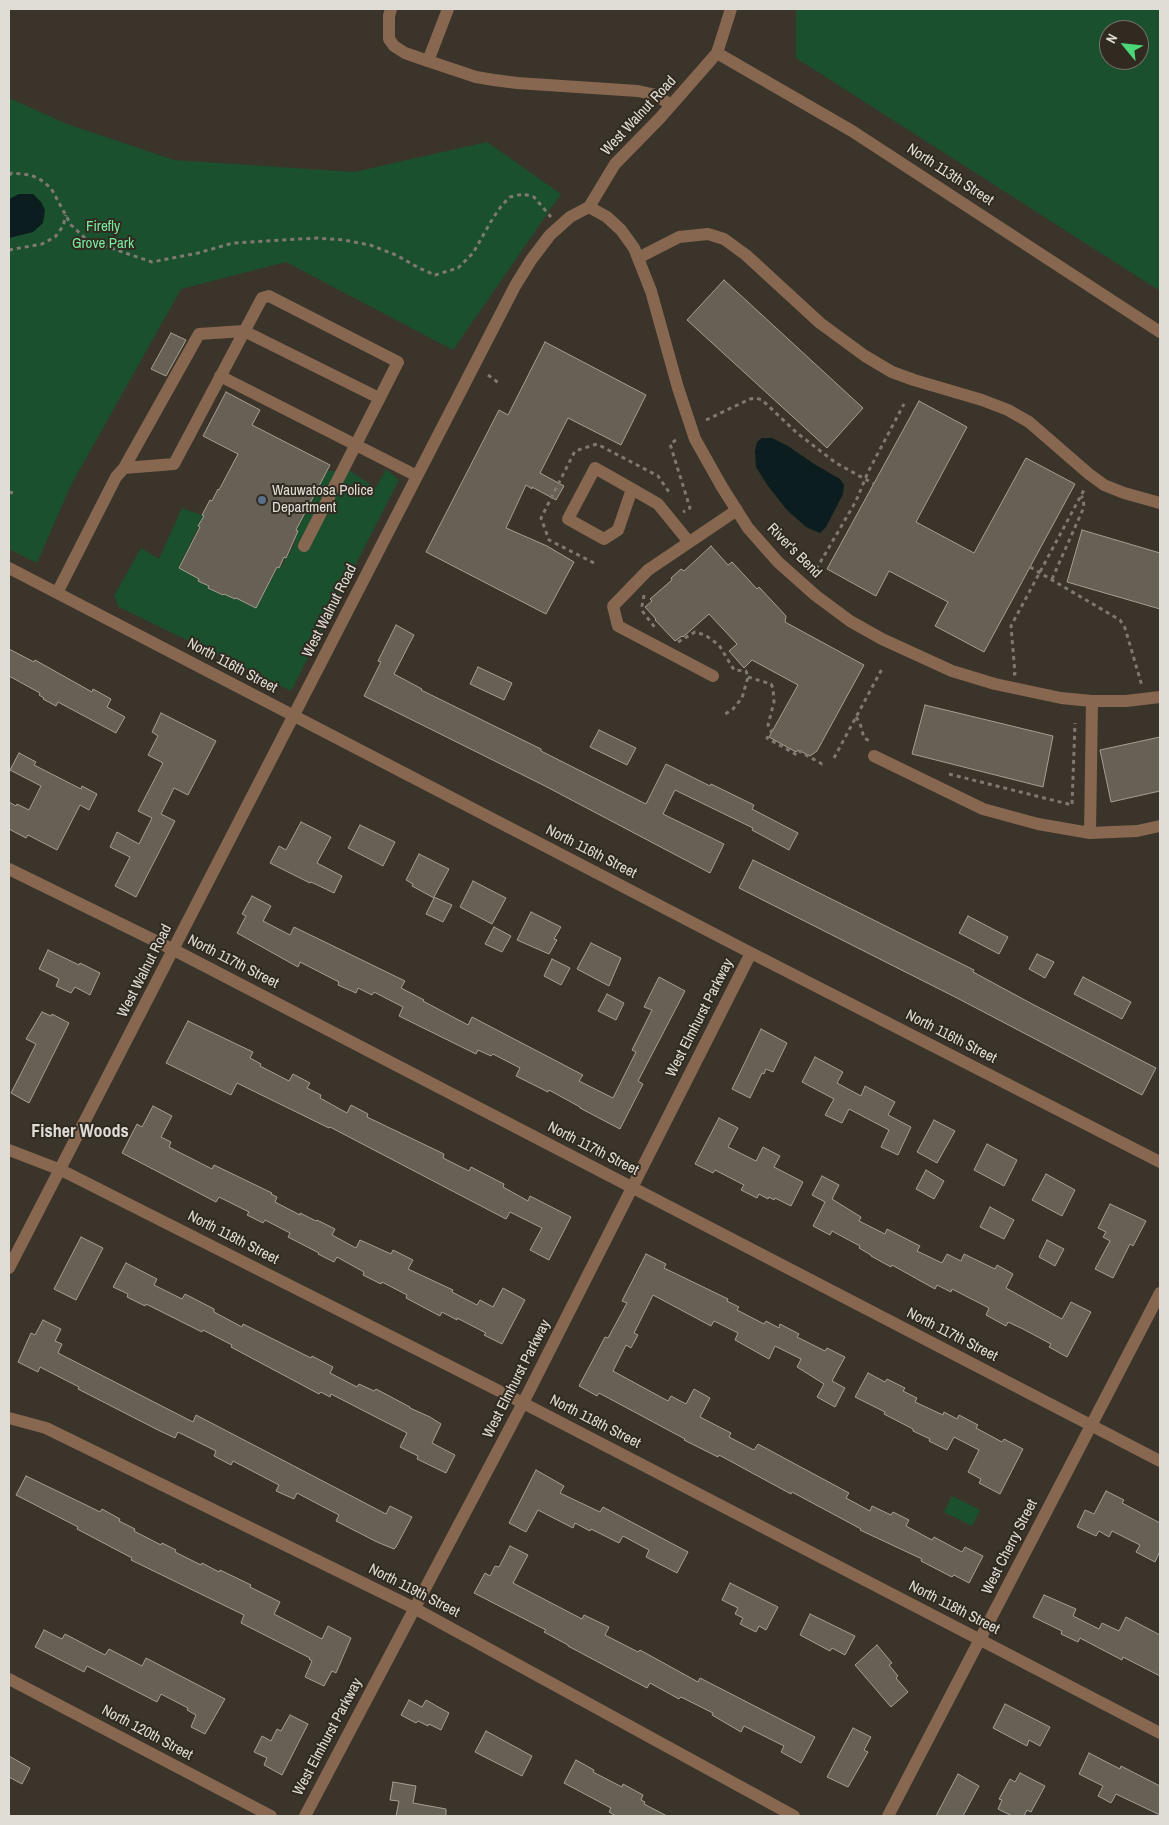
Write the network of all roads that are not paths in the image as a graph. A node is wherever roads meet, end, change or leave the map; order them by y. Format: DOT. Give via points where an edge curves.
graph roads {
  1 [pos="391,9"];
  2 [pos="448,9"];
  3 [pos="731,9"];
  4 [pos="717,53"];
  5 [pos="428,61"];
  6 [pos="671,105"];
  7 [pos="589,207"];
  8 [pos="638,258"];
  9 [pos="244,331"];
  10 [pos="1160,332"];
  11 [pos="220,376"];
  12 [pos="379,398"];
  13 [pos="355,445"];
  14 [pos="124,468"];
  15 [pos="417,476"];
  16 [pos="632,489"];
  17 [pos="1160,503"];
  18 [pos="737,510"];
  19 [pos="688,542"];
  20 [pos="304,546"];
  21 [pos="9,568"];
  22 [pos="57,593"];
  23 [pos="713,676"];
  24 [pos="1160,697"];
  25 [pos="1092,701"];
  26 [pos="294,716"];
  27 [pos="877,751"];
  28 [pos="1160,826"];
  29 [pos="1090,833"];
  30 [pos="9,869"];
  31 [pos="174,950"];
  32 [pos="751,954"];
  33 [pos="9,1150"];
  34 [pos="1160,1162"];
  35 [pos="60,1170"];
  36 [pos="633,1188"];
  37 [pos="9,1268"];
  38 [pos="1160,1293"];
  39 [pos="523,1403"];
  40 [pos="9,1418"];
  41 [pos="1091,1425"];
  42 [pos="1160,1461"];
  43 [pos="414,1608"];
  44 [pos="980,1640"];
  45 [pos="9,1679"];
  46 [pos="1160,1733"];
  47 [pos="270,1816"];
  48 [pos="304,1816"];
  49 [pos="794,1816"];
  50 [pos="888,1816"];
  1 -- 5 [label="street" via="389,39 405,53"];
  2 -- 5 [label="street"];
  3 -- 4 [label="street, West Walnut Road"];
  4 -- 6 [label="street, West Walnut Road"];
  4 -- 10 [label="street, North 113th Street" via="852,131"];
  5 -- 6 [label="street" via="494,80 644,92 656,95"];
  6 -- 7 [label="street, West Walnut Road" via="615,164"];
  7 -- 8 [label="street, River's Bend" via="621,230"];
  7 -- 15 [label="street, West Walnut Road" via="570,217 550,235 531,260"];
  8 -- 17 [label="street" via="679,237 708,234 724,239 820,323 865,356 892,372 1008,410 1029,422 1104,485"];
  8 -- 18 [label="street, River's Bend" via="695,439"];
  9 -- 11 [label="street"];
  9 -- 12 [label="street"];
  9 -- 12 [label="street" via="262,298 269,296 398,362"];
  9 -- 14 [label="street" via="199,334"];
  11 -- 13 [label="street"];
  11 -- 14 [label="street" via="174,464"];
  12 -- 13 [label="street"];
  13 -- 15 [label="street"];
  13 -- 20 [label="street"];
  14 -- 22 [label="street" via="116,477"];
  15 -- 26 [label="street, West Walnut Road"];
  16 -- 16 [label="street" via="594,468 568,519 604,539 618,530"];
  16 -- 19 [label="street" via="658,504"];
  18 -- 19 [label="street"];
  18 -- 25 [label="street, River's Bend" via="748,528 790,574 850,621 882,640 952,671 995,684"];
  19 -- 23 [label="street" via="648,570 613,606 618,626"];
  21 -- 22 [label="street, North 116th Street"];
  22 -- 26 [label="street, North 116th Street"];
  24 -- 25 [label="street, River's Bend"];
  25 -- 29 [label="street"];
  26 -- 31 [label="street, West Walnut Road"];
  26 -- 32 [label="street, North 116th Street"];
  27 -- 29 [label="street" via="983,809 1038,824"];
  28 -- 29 [label="street" via="1137,831"];
  30 -- 31 [label="street, North 117th Street"];
  31 -- 35 [label="street, West Walnut Road"];
  31 -- 36 [label="street, North 117th Street"];
  32 -- 34 [label="street, North 116th Street"];
  32 -- 36 [label="street, West Elmhurst Parkway"];
  33 -- 35 [label="street, North 118th Street"];
  35 -- 37 [label="street, West Walnut Road"];
  35 -- 39 [label="street, North 118th Street"];
  36 -- 39 [label="street, West Elmhurst Parkway"];
  36 -- 41 [label="street, North 117th Street"];
  38 -- 41 [label="street, West Cherry Street"];
  39 -- 43 [label="street, West Elmhurst Parkway"];
  39 -- 44 [label="street, North 118th Street"];
  40 -- 43 [label="street, North 119th Street" via="46,1428"];
  41 -- 42 [label="street, North 117th Street"];
  41 -- 44 [label="street, West Cherry Street"];
  43 -- 48 [label="street, West Elmhurst Parkway"];
  43 -- 49 [label="street, North 119th Street"];
  44 -- 46 [label="street, North 118th Street"];
  44 -- 50 [label="street, West Cherry Street"];
  45 -- 47 [label="street, North 120th Street"];
}
